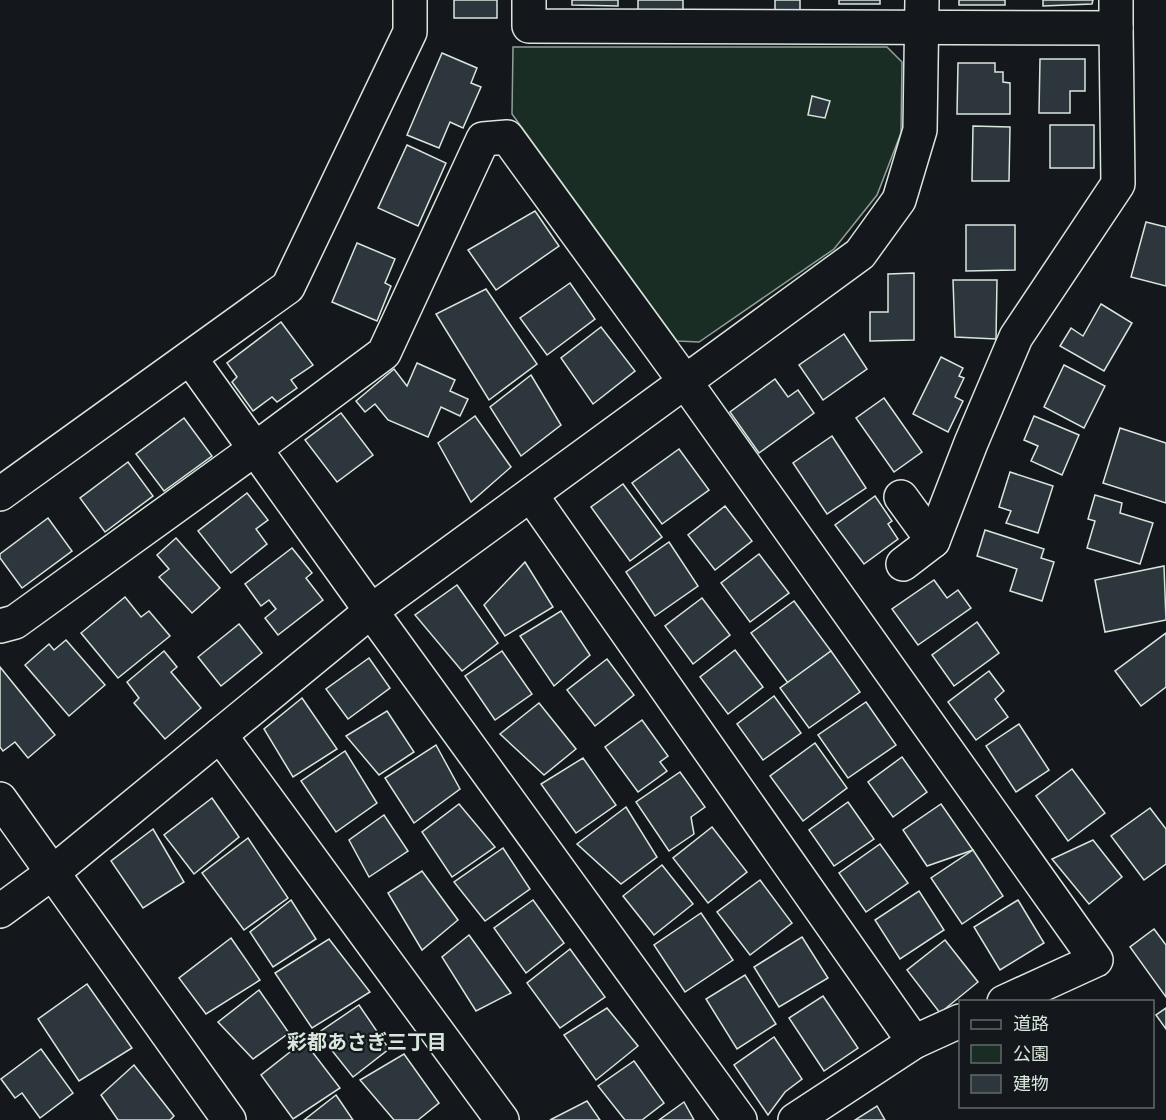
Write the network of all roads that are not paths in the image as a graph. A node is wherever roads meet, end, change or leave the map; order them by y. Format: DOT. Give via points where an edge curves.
graph roads {
  1 [pos="410,0"];
  2 [pos="529,0"];
  3 [pos="724,13"];
  4 [pos="922,13"];
  5 [pos="1116,14"];
  6 [pos="190,358"];
  7 [pos="686,383"];
  8 [pos="255,449"];
  9 [pos="0,494"];
  10 [pos="531,495"];
  11 [pos="901,497"];
  12 [pos="933,541"];
  13 [pos="903,564"];
  14 [pos="371,611"];
  15 [pos="0,626"];
  16 [pos="220,735"];
  17 [pos="0,799"];
  18 [pos="52,873"];
  19 [pos="0,910"];
  20 [pos="1008,1000"];
  21 [pos="959,1021"];
  22 [pos="914,1042"];
  23 [pos="229,1120"];
  24 [pos="502,1120"];
  25 [pos="740,1120"];
  26 [pos="795,1120"];
  1 -- 6 [label="street" via="410,32 288,287"];
  2 -- 3 [label="street" via="529,27"];
  3 -- 4 [label="street"];
  4 -- 5 [label="street"];
  4 -- 7 [label="street" via="920,130 899,200 860,254"];
  5 -- 12 [label="street" via="1118,184 1016,337"];
  6 -- 8 [label="street"];
  6 -- 9 [label="street"];
  7 -- 8 [label="street" via="507,137 483,139 384,353"];
  7 -- 10 [label="street"];
  7 -- 20 [label="street" via="1096,960"];
  8 -- 14 [label="street"];
  8 -- 15 [label="street" via="15,622"];
  10 -- 14 [label="street"];
  10 -- 22 [label="street"];
  11 -- 12 [label="street"];
  12 -- 13 [label="street"];
  14 -- 16 [label="street"];
  14 -- 25 [label="street"];
  16 -- 18 [label="street"];
  16 -- 24 [label="street"];
  17 -- 18 [label="street"];
  18 -- 19 [label="street"];
  18 -- 23 [label="street"];
  21 -- 22 [label="street"];
  22 -- 26 [label="street"];
}
